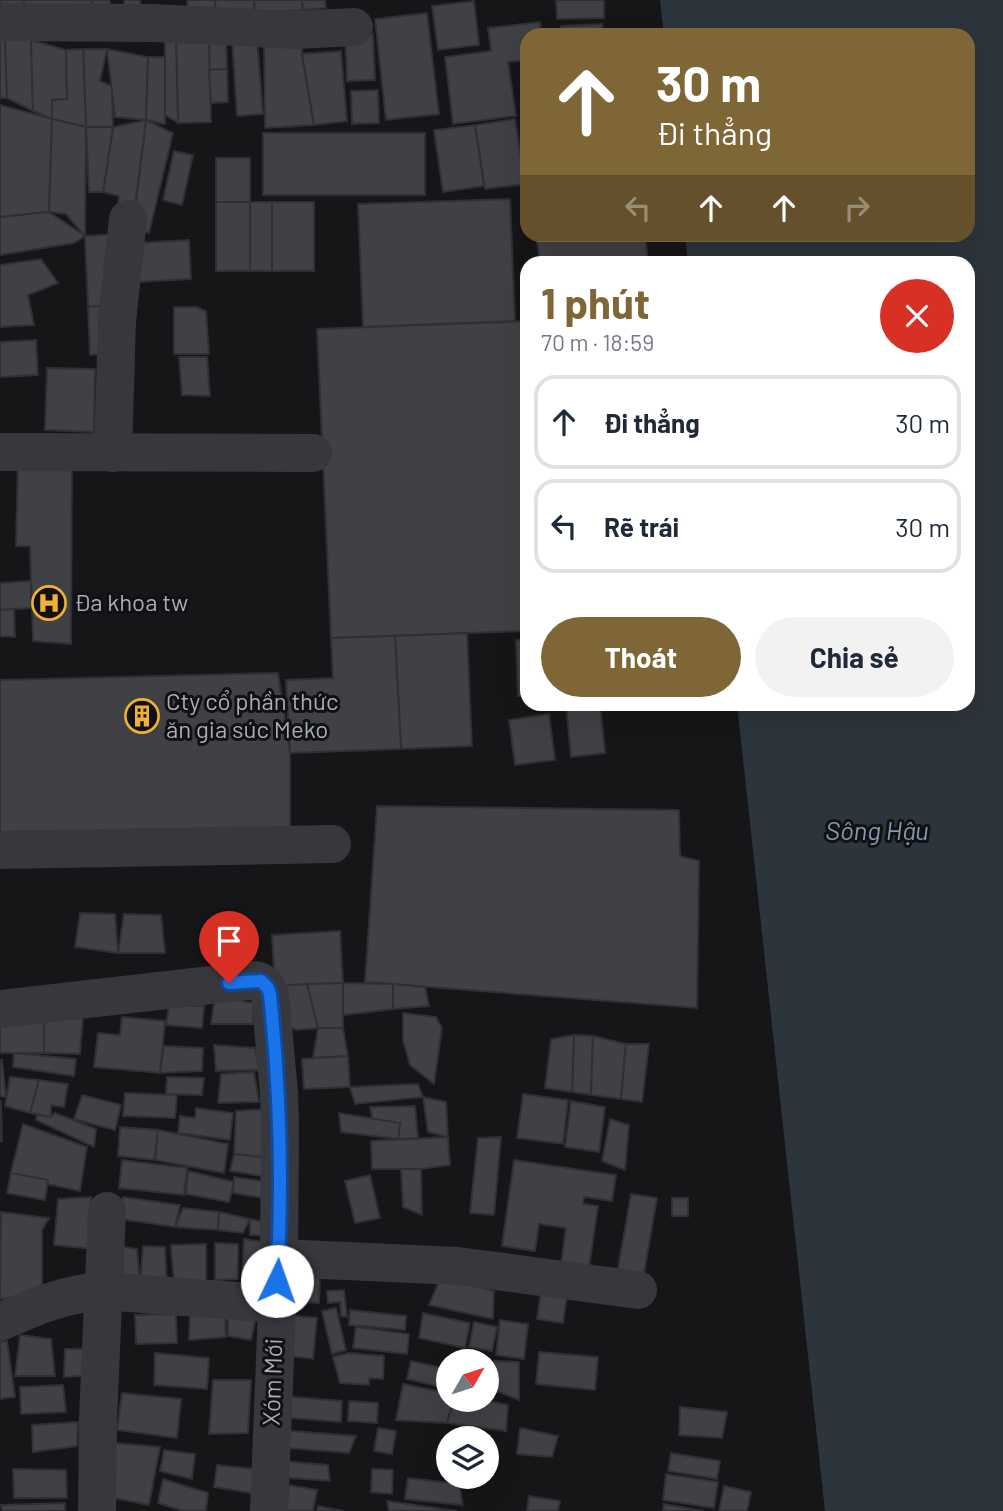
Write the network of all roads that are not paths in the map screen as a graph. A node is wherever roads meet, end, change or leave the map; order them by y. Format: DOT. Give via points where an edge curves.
graph roads {
  1 [pos="0,22"];
  2 [pos="355,27"];
  3 [pos="128,219"];
  4 [pos="0,452"];
  5 [pos="113,453"];
  6 [pos="313,453"];
  7 [pos="332,844"];
  8 [pos="0,850"];
  9 [pos="0,1009"];
  10 [pos="107,1211"];
  11 [pos="279,1258"];
  12 [pos="638,1290"];
  13 [pos="103,1291"];
  14 [pos="276,1304"];
  15 [pos="0,1322"];
  16 [pos="97,1511"];
  17 [pos="269,1511"];
  1 -- 2 [label="street" via="296,30"];
  3 -- 5 [label="street" via="117,321"];
  4 -- 5 [label="street"];
  5 -- 6 [label="street"];
  7 -- 8 [label="street"];
  9 -- 11 [label="street, Xóm Mới" via="261,981 270,995 279,1093"];
  10 -- 13 [label="street"];
  11 -- 12 [label="street" via="458,1266"];
  11 -- 14 [label="street, Xóm Mới"];
  13 -- 14 [label="street"];
  13 -- 15 [label="street" via="52,1300"];
  13 -- 16 [label="street"];
  14 -- 17 [label="street, Xóm Mới"];
}
